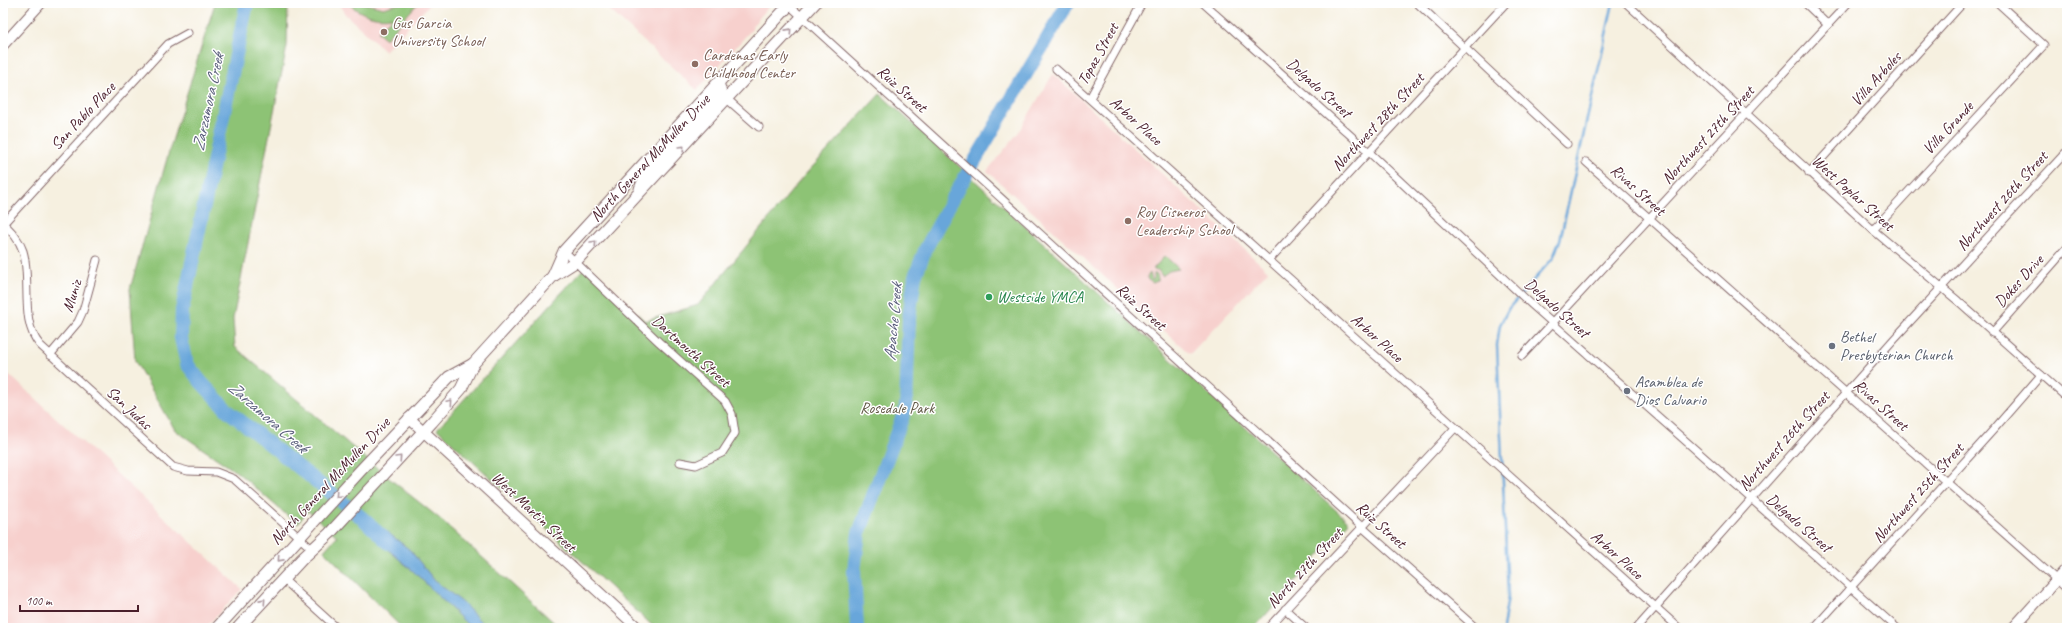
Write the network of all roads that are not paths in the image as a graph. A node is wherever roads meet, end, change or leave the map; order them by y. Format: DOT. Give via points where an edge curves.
graph roads {
  1 [pos="42,3"];
  2 [pos="815,3"];
  3 [pos="1142,3"];
  4 [pos="1203,3"];
  5 [pos="1417,3"];
  6 [pos="1506,3"];
  7 [pos="1626,3"];
  8 [pos="1804,3"];
  9 [pos="1848,3"];
  10 [pos="1963,3"];
  11 [pos="1998,3"];
  12 [pos="790,4"];
  13 [pos="802,17"];
  14 [pos="1828,25"];
  15 [pos="188,33"];
  16 [pos="3,45"];
  17 [pos="1466,48"];
  18 [pos="1056,69"];
  19 [pos="718,83"];
  20 [pos="1090,98"];
  21 [pos="727,99"];
  22 [pos="1746,114"];
  23 [pos="759,127"];
  24 [pos="1567,144"];
  25 [pos="2067,151"];
  26 [pos="1369,152"];
  27 [pos="1586,162"];
  28 [pos="1809,173"];
  29 [pos="636,199"];
  30 [pos="1649,219"];
  31 [pos="3,224"];
  32 [pos="1873,230"];
  33 [pos="2067,248"];
  34 [pos="564,252"];
  35 [pos="1270,259"];
  36 [pos="97,260"];
  37 [pos="575,262"];
  38 [pos="553,276"];
  39 [pos="1942,288"];
  40 [pos="1552,323"];
  41 [pos="1992,332"];
  42 [pos="50,355"];
  43 [pos="1522,356"];
  44 [pos="473,364"];
  45 [pos="2041,375"];
  46 [pos="1846,393"];
  47 [pos="2067,398"];
  48 [pos="410,418"];
  49 [pos="1455,428"];
  50 [pos="424,431"];
  51 [pos="680,462"];
  52 [pos="1946,483"];
  53 [pos="1750,499"];
  54 [pos="1362,527"];
  55 [pos="299,537"];
  56 [pos="312,549"];
  57 [pos="2067,568"];
  58 [pos="283,579"];
  59 [pos="2056,580"];
  60 [pos="1850,587"];
  61 [pos="2067,589"];
  62 [pos="1656,608"];
  63 [pos="1285,609"];
  64 [pos="217,628"];
  65 [pos="238,628"];
  66 [pos="337,628"];
  67 [pos="638,628"];
  68 [pos="1268,628"];
  69 [pos="1306,628"];
  70 [pos="1476,628"];
  71 [pos="1637,628"];
  72 [pos="1679,628"];
  73 [pos="1814,628"];
  74 [pos="1896,628"];
  75 [pos="2013,628"];
  1 -- 16 [label="street"];
  2 -- 13 [label="main road, North General McMullen Drive"];
  3 -- 20 [label="street, Topaz Street"];
  4 -- 26 [label="street, Delgado Street"];
  5 -- 17 [label="street"];
  6 -- 17 [label="street, Northwest 28th Street"];
  7 -- 22 [label="street, West Poplar Street"];
  8 -- 14 [label="street"];
  9 -- 14 [label="street, Northwest 27th Street"];
  10 -- 28 [label="street, Villa Arboles"];
  11 -- 32 [label="street, Villa Grande" via="2044,45"];
  12 -- 13 [label="street, Ruiz Street"];
  12 -- 19 [label="main road, North General McMullen Drive"];
  21 -- 13 [label="main road, North General McMullen Drive, one-way"];
  13 -- 54 [label="street, Ruiz Street"];
  14 -- 22 [label="street, Northwest 27th Street"];
  15 -- 31 [label="street, San Pablo Place" via="168,44"];
  17 -- 24 [label="street"];
  17 -- 26 [label="street, Northwest 28th Street"];
  18 -- 20 [label="street, Arbor Place"];
  19 -- 29 [label="main road" via="721,92 646,174"];
  19 -- 34 [label="main road, North General McMullen Drive"];
  20 -- 35 [label="street, Arbor Place"];
  21 -- 23 [label="street"];
  29 -- 21 [label="main road, North General McMullen Drive, one-way"];
  22 -- 28 [label="street, West Poplar Street"];
  22 -- 30 [label="street, Northwest 27th Street"];
  25 -- 39 [label="street, Northwest 26th Street"];
  26 -- 35 [label="street, Northwest 28th Street"];
  26 -- 40 [label="street, Delgado Street"];
  27 -- 30 [label="street, Rivas Street"];
  28 -- 32 [label="street, West Poplar Street"];
  37 -- 29 [label="main road, North General McMullen Drive, one-way"];
  30 -- 40 [label="street, Northwest 27th Street"];
  30 -- 46 [label="street, Rivas Street"];
  31 -- 42 [label="street, San Judas" via="16,237 23,251 32,333"];
  32 -- 39 [label="street, West Poplar Street"];
  33 -- 41 [label="street, Dokes Drive"];
  34 -- 37 [label="street, Dartmouth Street"];
  34 -- 38 [label="main road, North General McMullen Drive"];
  35 -- 49 [label="street, Arbor Place"];
  36 -- 42 [label="street, Muniz" via="78,322"];
  37 -- 38 [label="main road, North General McMullen Drive"];
  37 -- 51 [label="street, Dartmouth Street" via="725,401 732,414 735,433 722,453 696,465"];
  38 -- 44 [label="main road, North General McMullen Drive"];
  39 -- 41 [label="street, West Poplar Street"];
  39 -- 46 [label="street, Northwest 26th Street"];
  40 -- 43 [label="street, Northwest 27th Street"];
  40 -- 53 [label="street, Delgado Street"];
  41 -- 45 [label="street, West Poplar Street"];
  42 -- 55 [label="street, San Judas" via="174,467 188,472 216,472 234,479"];
  44 -- 48 [label="main road, North General McMullen Drive" via="449,377"];
  50 -- 44 [label="main road, North General McMullen Drive, one-way" via="461,389"];
  45 -- 47 [label="street, West Poplar Street"];
  45 -- 52 [label="street, Northwest 25th Street"];
  46 -- 52 [label="street, Rivas Street"];
  46 -- 53 [label="street, Northwest 26th Street"];
  48 -- 50 [label="street, West Martin Street"];
  48 -- 55 [label="main road, North General McMullen Drive, one-way"];
  49 -- 54 [label="street"];
  49 -- 62 [label="street, Arbor Place"];
  56 -- 50 [label="main road, North General McMullen Drive, one-way" via="330,533"];
  50 -- 67 [label="street, West Martin Street"];
  52 -- 59 [label="street, Rivas Street"];
  52 -- 60 [label="street, Northwest 25th Street"];
  53 -- 60 [label="street, Delgado Street"];
  53 -- 62 [label="street, Northwest 26th Street"];
  54 -- 63 [label="street, North 27th Street"];
  54 -- 70 [label="street, Ruiz Street"];
  55 -- 56 [label="street, San Judas"];
  55 -- 64 [label="main road, North General McMullen Drive, one-way"];
  56 -- 58 [label="main road, North General McMullen Drive"];
  57 -- 59 [label="street"];
  65 -- 58 [label="main road, North General McMullen Drive, one-way"];
  58 -- 66 [label="street"];
  59 -- 61 [label="street, Rivas Street"];
  59 -- 75 [label="street"];
  60 -- 73 [label="street, Northwest 25th Street"];
  60 -- 74 [label="street, Delgado Street"];
  62 -- 71 [label="street, Northwest 26th Street"];
  62 -- 72 [label="street, Arbor Place"];
  63 -- 68 [label="street, North 27th Street"];
  63 -- 69 [label="street"];
}
